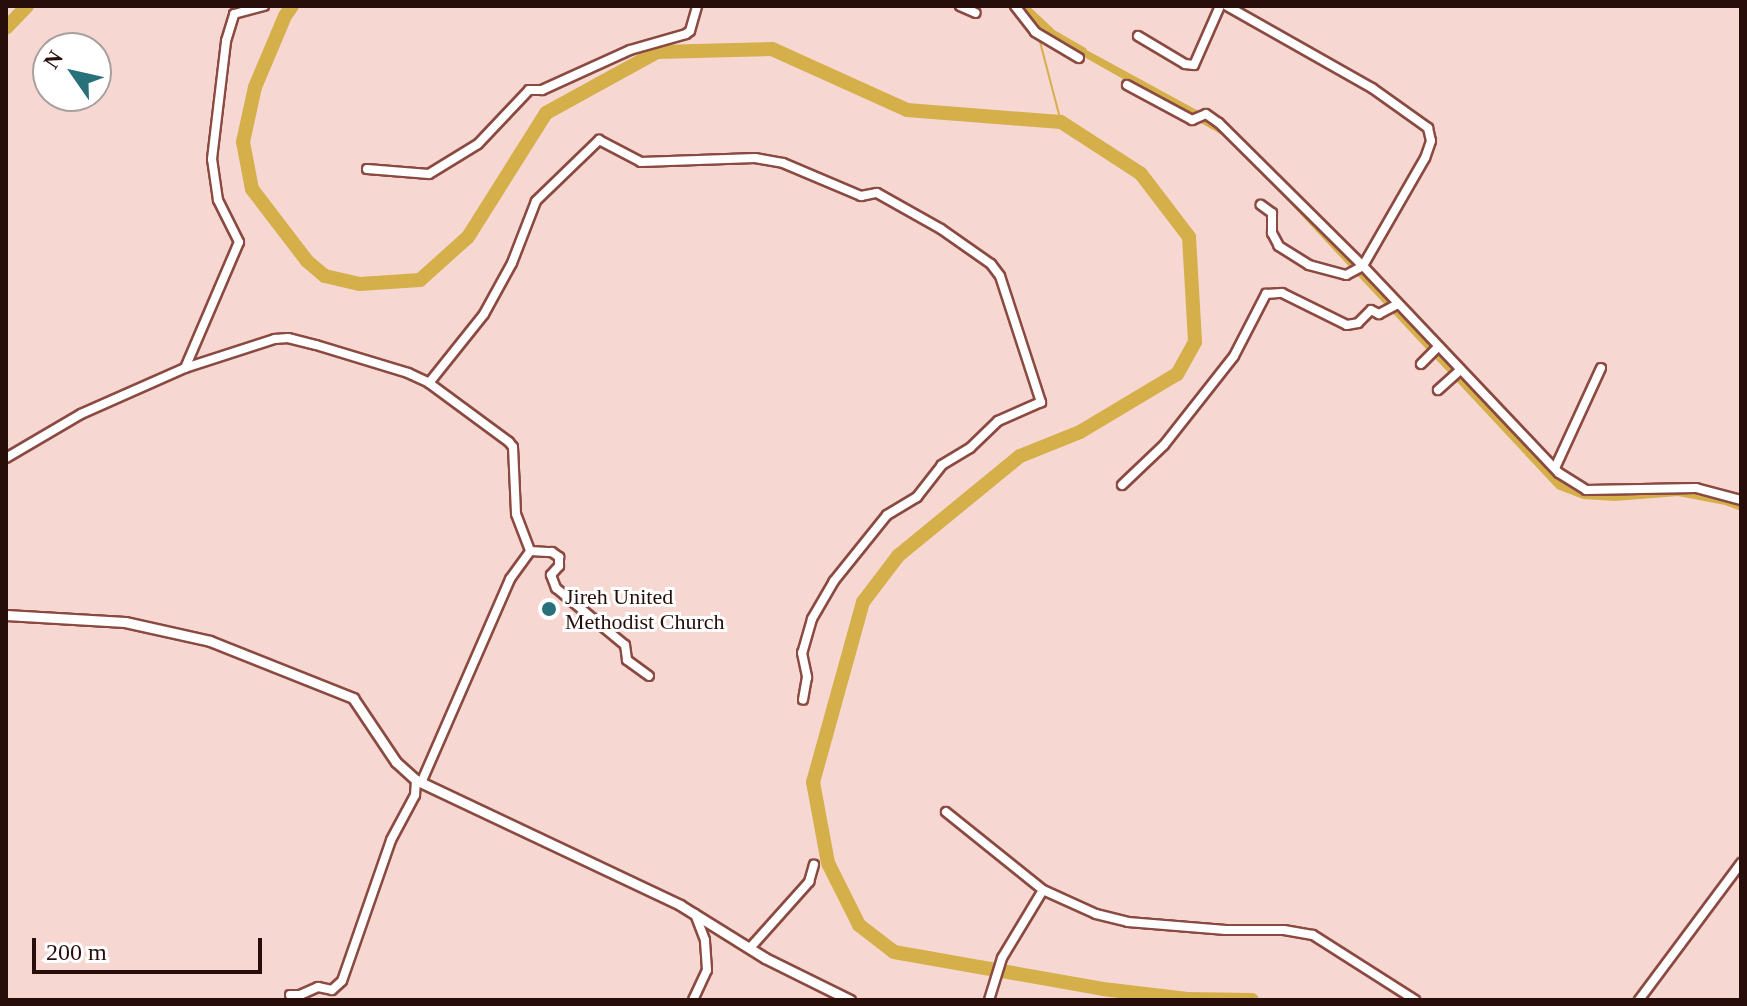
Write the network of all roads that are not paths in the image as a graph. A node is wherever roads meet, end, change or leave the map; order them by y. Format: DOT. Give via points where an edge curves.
graph roads {
  1 [pos="264,6"];
  2 [pos="697,6"];
  3 [pos="960,6"];
  4 [pos="1015,6"];
  5 [pos="1220,6"];
  6 [pos="1227,6"];
  7 [pos="976,13"];
  8 [pos="1138,36"];
  9 [pos="1079,58"];
  10 [pos="1127,85"];
  11 [pos="367,169"];
  12 [pos="1261,205"];
  13 [pos="1359,268"];
  14 [pos="1394,306"];
  15 [pos="1435,350"];
  16 [pos="1421,364"];
  17 [pos="185,368"];
  18 [pos="1601,368"];
  19 [pos="1456,373"];
  20 [pos="429,383"];
  21 [pos="1438,390"];
  22 [pos="6,458"];
  23 [pos="1555,468"];
  24 [pos="1122,485"];
  25 [pos="1741,500"];
  26 [pos="530,551"];
  27 [pos="6,615"];
  28 [pos="649,676"];
  29 [pos="803,700"];
  30 [pos="418,781"];
  31 [pos="946,812"];
  32 [pos="1741,863"];
  33 [pos="814,865"];
  34 [pos="1043,890"];
  35 [pos="694,914"];
  36 [pos="750,948"];
  37 [pos="290,995"];
  38 [pos="693,1000"];
  39 [pos="850,1000"];
  40 [pos="989,1000"];
  41 [pos="1415,1000"];
  42 [pos="1639,1000"];
  1 -- 17 [label="street" via="234,14 226,41 212,159 218,200 239,242"];
  2 -- 11 [label="street" via="686,34 630,50 542,90 529,90 478,144 429,174"];
  3 -- 7 [label="street"];
  4 -- 9 [label="street" via="1035,32"];
  5 -- 8 [label="street" via="1194,65"];
  6 -- 13 [label="street" via="1372,88 1428,128 1431,141 1425,158"];
  10 -- 13 [label="street" via="1232,132"];
  12 -- 13 [label="street" via="1272,213 1272,233 1279,246 1291,254 1346,275"];
  13 -- 14 [label="street"];
  14 -- 15 [label="street"];
  14 -- 24 [label="street" via="1379,314 1371,310 1358,323 1347,325 1282,293 1266,294 1234,356 1164,445"];
  15 -- 16 [label="street"];
  15 -- 19 [label="street"];
  17 -- 20 [label="street" via="288,338"];
  17 -- 22 [label="street" via="81,414"];
  18 -- 23 [label="street"];
  19 -- 21 [label="street"];
  19 -- 23 [label="street"];
  20 -- 26 [label="street" via="513,447 516,514"];
  20 -- 29 [label="street" via="484,314 512,263 536,201 599,140 641,162 755,158 783,163 861,196 877,193 991,264 1000,276 1041,402 998,421 942,465 917,497 887,515 834,581 812,619 802,653 807,677"];
  23 -- 25 [label="street" via="1586,490 1696,488"];
  26 -- 28 [label="street" via="556,554 560,561 551,579 556,588 625,645 627,660"];
  26 -- 30 [label="street" via="510,579"];
  27 -- 30 [label="street" via="125,622 210,641 353,698 396,762"];
  30 -- 35 [label="street"];
  30 -- 37 [label="street" via="391,840 342,981 332,990 318,987"];
  31 -- 34 [label="street"];
  32 -- 42 [label="street"];
  33 -- 36 [label="street" via="809,882"];
  34 -- 40 [label="street" via="1002,958"];
  34 -- 41 [label="street" via="1128,922 1313,935"];
  35 -- 36 [label="street"];
  35 -- 38 [label="street" via="705,940 707,970"];
  36 -- 39 [label="street"];
}
